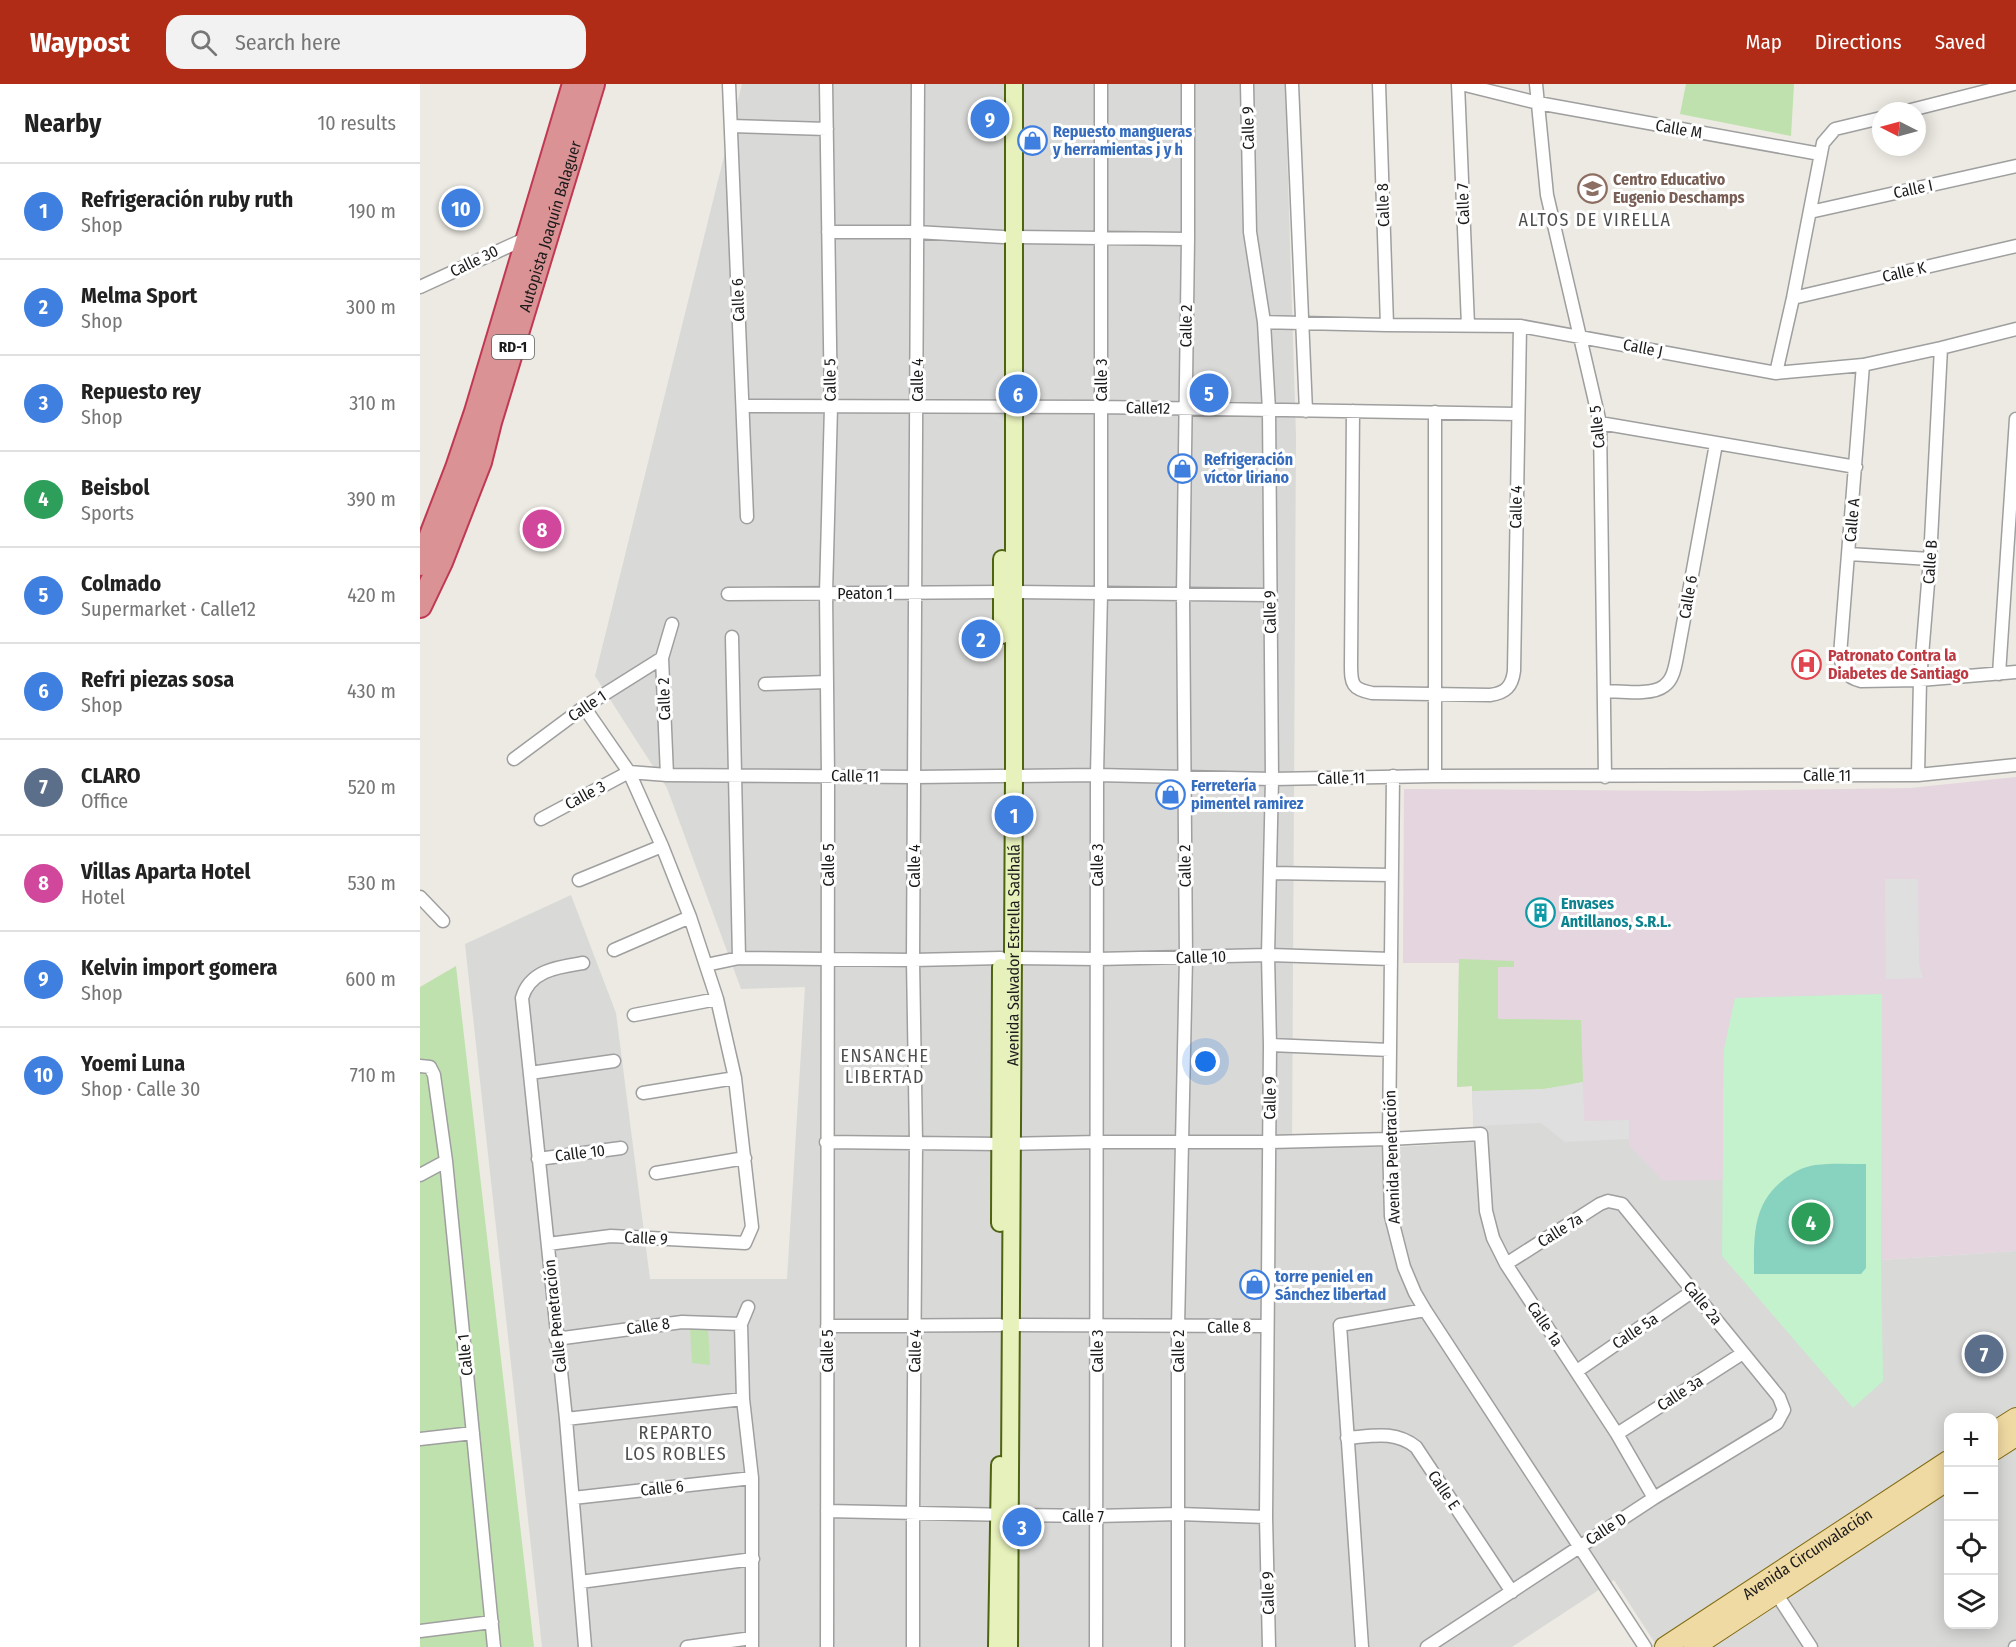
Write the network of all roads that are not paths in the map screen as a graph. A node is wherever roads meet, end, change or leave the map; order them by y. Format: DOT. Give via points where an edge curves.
graph roads {
  1 [pos="574,84"];
  2 [pos="593,84"];
  3 [pos="729,84"];
  4 [pos="826,84"];
  5 [pos="918,84"];
  6 [pos="1003,84"];
  7 [pos="1014,84"];
  8 [pos="1101,84"];
  9 [pos="1188,84"];
  10 [pos="1247,84"];
  11 [pos="1292,84"];
  12 [pos="1379,84"];
  13 [pos="1460,84"];
  14 [pos="1536,84"];
  15 [pos="2014,84"];
  16 [pos="1538,103"];
  17 [pos="1926,106"];
  18 [pos="1872,120"];
  19 [pos="730,126"];
  20 [pos="826,129"];
  21 [pos="1820,154"];
  22 [pos="2016,166"];
  23 [pos="1810,212"];
  24 [pos="828,232"];
  25 [pos="916,232"];
  26 [pos="529,237"];
  27 [pos="1008,237"];
  28 [pos="1100,237"];
  29 [pos="1188,239"];
  30 [pos="2016,246"];
  31 [pos="420,287"];
  32 [pos="1792,298"];
  33 [pos="1264,322"];
  34 [pos="1303,324"];
  35 [pos="1468,325"];
  36 [pos="1387,326"];
  37 [pos="1520,326"];
  38 [pos="2016,328"];
  39 [pos="1580,336"];
  40 [pos="1941,348"];
  41 [pos="1863,365"];
  42 [pos="1776,373"];
  43 [pos="743,406"];
  44 [pos="918,406"];
  45 [pos="831,407"];
  46 [pos="1101,407"];
  47 [pos="1008,408"];
  48 [pos="1184,408"];
  49 [pos="1269,410"];
  50 [pos="1306,411"];
  51 [pos="1353,411"];
  52 [pos="1436,412"];
  53 [pos="1517,414"];
  54 [pos="2016,419"];
  55 [pos="1600,423"];
  56 [pos="1716,444"];
  57 [pos="1856,467"];
  58 [pos="747,517"];
  59 [pos="1849,554"];
  60 [pos="1930,559"];
  61 [pos="420,564"];
  62 [pos="1008,592"];
  63 [pos="826,593"];
  64 [pos="916,593"];
  65 [pos="1101,593"];
  66 [pos="728,594"];
  67 [pos="1183,595"];
  68 [pos="1269,595"];
  69 [pos="420,606"];
  70 [pos="672,624"];
  71 [pos="732,637"];
  72 [pos="662,658"];
  73 [pos="2016,672"];
  74 [pos="1999,674"];
  75 [pos="1920,680"];
  76 [pos="827,682"];
  77 [pos="765,684"];
  78 [pos="1604,691"];
  79 [pos="1435,694"];
  80 [pos="584,707"];
  81 [pos="514,759"];
  82 [pos="2016,765"];
  83 [pos="630,772"];
  84 [pos="667,774"];
  85 [pos="735,775"];
  86 [pos="1097,775"];
  87 [pos="1918,775"];
  88 [pos="828,776"];
  89 [pos="1393,776"];
  90 [pos="1435,776"];
  91 [pos="915,777"];
  92 [pos="1008,777"];
  93 [pos="1605,777"];
  94 [pos="1184,778"];
  95 [pos="1272,779"];
  96 [pos="541,819"];
  97 [pos="662,846"];
  98 [pos="1270,873"];
  99 [pos="1392,875"];
  100 [pos="579,880"];
  101 [pos="420,897"];
  102 [pos="690,917"];
  103 [pos="443,921"];
  104 [pos="614,950"];
  105 [pos="1268,955"];
  106 [pos="739,958"];
  107 [pos="1006,958"];
  108 [pos="1186,958"];
  109 [pos="827,959"];
  110 [pos="1097,959"];
  111 [pos="1391,959"];
  112 [pos="913,960"];
  113 [pos="583,963"];
  114 [pos="706,966"];
  115 [pos="717,999"];
  116 [pos="634,1014"];
  117 [pos="1270,1045"];
  118 [pos="1390,1050"];
  119 [pos="614,1061"];
  120 [pos="424,1066"];
  121 [pos="530,1073"];
  122 [pos="735,1078"];
  123 [pos="643,1093"];
  124 [pos="1481,1134"];
  125 [pos="1389,1139"];
  126 [pos="1182,1141"];
  127 [pos="826,1142"];
  128 [pos="916,1142"];
  129 [pos="1098,1142"];
  130 [pos="1269,1142"];
  131 [pos="1006,1143"];
  132 [pos="621,1148"];
  133 [pos="538,1158"];
  134 [pos="745,1158"];
  135 [pos="446,1161"];
  136 [pos="656,1173"];
  137 [pos="420,1175"];
  138 [pos="1615,1202"];
  139 [pos="548,1244"];
  140 [pos="1506,1264"];
  141 [pos="1693,1291"];
  142 [pos="748,1307"];
  143 [pos="1425,1310"];
  144 [pos="741,1324"];
  145 [pos="1006,1325"];
  146 [pos="1097,1325"];
  147 [pos="827,1326"];
  148 [pos="915,1326"];
  149 [pos="1267,1326"];
  150 [pos="1178,1327"];
  151 [pos="556,1339"];
  152 [pos="1743,1353"];
  153 [pos="1576,1371"];
  154 [pos="743,1399"];
  155 [pos="1784,1410"];
  156 [pos="2016,1418"];
  157 [pos="566,1419"];
  158 [pos="1998,1429"];
  159 [pos="473,1433"];
  160 [pos="1617,1434"];
  161 [pos="2016,1436"];
  162 [pos="1347,1438"];
  163 [pos="420,1439"];
  164 [pos="1998,1447"];
  165 [pos="1944,1464"];
  166 [pos="752,1478"];
  167 [pos="1944,1482"];
  168 [pos="573,1498"];
  169 [pos="1654,1498"];
  170 [pos="827,1511"];
  171 [pos="912,1513"];
  172 [pos="1179,1514"];
  173 [pos="1005,1515"];
  174 [pos="1096,1516"];
  175 [pos="1266,1517"];
  176 [pos="1580,1546"];
  177 [pos="753,1559"];
  178 [pos="580,1582"];
  179 [pos="1772,1587"];
  180 [pos="1512,1592"];
  181 [pos="492,1622"];
  182 [pos="420,1631"];
  183 [pos="752,1643"];
  184 [pos="494,1647"];
  185 [pos="585,1647"];
  186 [pos="687,1647"];
  187 [pos="827,1647"];
  188 [pos="913,1647"];
  189 [pos="998,1647"];
  190 [pos="1010,1647"];
  191 [pos="1096,1647"];
  192 [pos="1178,1647"];
  193 [pos="1269,1647"];
  194 [pos="1362,1647"];
  195 [pos="1427,1647"];
  196 [pos="1645,1647"];
  197 [pos="1665,1647"];
  198 [pos="1694,1647"];
  199 [pos="1811,1647"];
  1 -- 26 [label="highway, Autopista Joaquín Balaguer / RD-1"];
  2 -- 69 [label="highway, Autopista Joaquín Balaguer / RD-1" via="480,462"];
  3 -- 19 [label="street, Calle 6"];
  4 -- 20 [label="street, Calle 5"];
  5 -- 25 [label="street, Calle 4"];
  6 -- 27 [label="main road, Avenida Salvador Estrella Sadhalá"];
  7 -- 27 [label="main road, Avenida Salvador Estrella Sadhalá"];
  8 -- 28 [label="street, Calle 3"];
  9 -- 29 [label="street, Calle 2"];
  10 -- 33 [label="street, Calle 9" via="1250,232"];
  11 -- 34 [label="street"];
  12 -- 36 [label="street, Calle 8"];
  13 -- 16 [label="street, Calle M"];
  13 -- 35 [label="street, Calle 7"];
  14 -- 16 [label="street, Calle 5"];
  15 -- 17 [label="street"];
  16 -- 21 [label="street, Calle M"];
  16 -- 39 [label="street, Calle 5" via="1547,195"];
  18 -- 21 [label="street" via="1835,129 1823,143"];
  19 -- 20 [label="street"];
  19 -- 43 [label="street, Calle 6"];
  20 -- 24 [label="street, Calle 5"];
  21 -- 23 [label="street"];
  22 -- 23 [label="street, Calle I"];
  23 -- 32 [label="street"];
  24 -- 25 [label="street"];
  24 -- 45 [label="street, Calle 5"];
  25 -- 27 [label="street"];
  25 -- 44 [label="street, Calle 4"];
  26 -- 31 [label="street, Calle 30"];
  26 -- 61 [label="highway, Autopista Joaquín Balaguer / RD-1" via="457,468"];
  27 -- 28 [label="street"];
  27 -- 47 [label="main road, Avenida Salvador Estrella Sadhalá"];
  28 -- 29 [label="street"];
  28 -- 46 [label="street, Calle 3"];
  29 -- 48 [label="street, Calle 2"];
  30 -- 32 [label="street, Calle K"];
  32 -- 42 [label="street"];
  33 -- 34 [label="street, Calle J"];
  33 -- 49 [label="street, Calle 9"];
  34 -- 36 [label="street, Calle J"];
  34 -- 50 [label="street"];
  35 -- 36 [label="street, Calle J"];
  35 -- 37 [label="street, Calle J"];
  37 -- 39 [label="street, Calle J"];
  37 -- 53 [label="street, Calle 4"];
  38 -- 40 [label="street, Calle J"];
  39 -- 42 [label="street, Calle J"];
  39 -- 55 [label="street, Calle 5"];
  40 -- 41 [label="street, Calle J"];
  40 -- 60 [label="street, Calle B"];
  41 -- 42 [label="street, Calle J"];
  41 -- 57 [label="street, Calle A"];
  43 -- 45 [label="street, Calle12"];
  43 -- 58 [label="street, Calle 6"];
  44 -- 45 [label="street, Calle12"];
  44 -- 47 [label="street, Calle12"];
  44 -- 64 [label="street, Calle 4"];
  45 -- 63 [label="street, Calle 5"];
  46 -- 47 [label="street, Calle12"];
  46 -- 48 [label="street, Calle12"];
  46 -- 65 [label="street, Calle 3"];
  47 -- 62 [label="main road, Avenida Salvador Estrella Sadhalá"];
  48 -- 49 [label="street, Calle12"];
  48 -- 67 [label="street, Calle 2"];
  49 -- 50 [label="street, Calle12"];
  49 -- 68 [label="street, Calle 9"];
  50 -- 51 [label="street, Calle12"];
  51 -- 52 [label="street, Calle12"];
  51 -- 79 [label="street" via="1354,685 1372,693"];
  52 -- 53 [label="street, Calle12"];
  52 -- 79 [label="street"];
  53 -- 79 [label="street, Calle 4" via="1514,671 1510,687 1490,695"];
  54 -- 74 [label="street"];
  55 -- 56 [label="street"];
  55 -- 78 [label="street, Calle 5"];
  56 -- 57 [label="street"];
  56 -- 78 [label="street, Calle 6" via="1671,678 1664,687 1652,691"];
  57 -- 59 [label="street, Calle A"];
  59 -- 60 [label="street"];
  59 -- 75 [label="street, Calle A" via="1840,655 1846,674 1861,681"];
  60 -- 75 [label="street, Calle B"];
  62 -- 64 [label="street, Peaton 1"];
  62 -- 65 [label="street, Peaton 1"];
  62 -- 92 [label="main road, Avenida Salvador Estrella Sadhalá"];
  63 -- 64 [label="street, Peaton 1"];
  63 -- 66 [label="street, Peaton 1"];
  63 -- 76 [label="street, Calle 5"];
  64 -- 91 [label="street, Calle 4"];
  65 -- 67 [label="street, Peaton 1"];
  65 -- 86 [label="street, Calle 3"];
  67 -- 68 [label="street, Peaton 1"];
  67 -- 94 [label="street, Calle 2"];
  68 -- 95 [label="street, Calle 9"];
  70 -- 72 [label="street, Calle 2"];
  71 -- 85 [label="street"];
  72 -- 80 [label="street, Calle 1"];
  72 -- 84 [label="street, Calle 2"];
  73 -- 74 [label="street"];
  74 -- 75 [label="street"];
  75 -- 87 [label="street, Calle B"];
  76 -- 77 [label="street"];
  76 -- 88 [label="street, Calle 5"];
  78 -- 93 [label="street, Calle 5"];
  79 -- 90 [label="street"];
  80 -- 81 [label="street, Calle 1"];
  80 -- 83 [label="street"];
  82 -- 87 [label="street, Calle 11"];
  83 -- 84 [label="street, Calle 11"];
  83 -- 96 [label="street, Calle 3"];
  83 -- 97 [label="street"];
  84 -- 85 [label="street, Calle 11"];
  85 -- 88 [label="street, Calle 11"];
  85 -- 106 [label="street"];
  86 -- 92 [label="street, Calle 11"];
  86 -- 94 [label="street, Calle 11"];
  86 -- 110 [label="street, Calle 3"];
  87 -- 93 [label="street, Calle 11"];
  88 -- 91 [label="street, Calle 11"];
  88 -- 109 [label="street, Calle 5"];
  89 -- 90 [label="street, Calle 11"];
  89 -- 95 [label="street, Calle 11"];
  89 -- 99 [label="street, Avenida Penetración"];
  90 -- 93 [label="street, Calle 11"];
  91 -- 92 [label="street, Calle 11"];
  91 -- 112 [label="street, Calle 4"];
  92 -- 107 [label="main road, Avenida Salvador Estrella Sadhalá"];
  94 -- 95 [label="street, Calle 11"];
  94 -- 108 [label="street, Calle 2"];
  95 -- 98 [label="street, Calle 9"];
  97 -- 100 [label="street"];
  97 -- 102 [label="street"];
  98 -- 99 [label="street"];
  98 -- 105 [label="street, Calle 9"];
  99 -- 111 [label="street, Avenida Penetración"];
  101 -- 103 [label="street"];
  102 -- 104 [label="street"];
  102 -- 114 [label="street"];
  105 -- 108 [label="street, Calle 10"];
  105 -- 111 [label="street, Calle 10"];
  105 -- 117 [label="street, Calle 9"];
  106 -- 109 [label="street, Calle 10"];
  106 -- 114 [label="street, Calle 10"];
  107 -- 110 [label="street, Calle 10"];
  107 -- 112 [label="street, Calle 10"];
  107 -- 131 [label="main road, Avenida Salvador Estrella Sadhalá"];
  108 -- 110 [label="street, Calle 10"];
  108 -- 126 [label="street, Calle 2"];
  109 -- 112 [label="street, Calle 10"];
  109 -- 127 [label="street, Calle 5"];
  110 -- 129 [label="street, Calle 3"];
  111 -- 118 [label="street, Avenida Penetración"];
  112 -- 128 [label="street, Calle 4"];
  113 -- 121 [label="street, Calle Penetración" via="547,970 526,986 522,1013"];
  114 -- 115 [label="street"];
  115 -- 116 [label="street"];
  115 -- 122 [label="street"];
  117 -- 118 [label="street"];
  117 -- 130 [label="street, Calle 9"];
  118 -- 125 [label="street, Avenida Penetración"];
  119 -- 121 [label="street"];
  120 -- 135 [label="street, Calle 1" via="432,1069 434,1075"];
  121 -- 133 [label="street, Calle Penetración"];
  122 -- 123 [label="street"];
  122 -- 134 [label="street"];
  124 -- 125 [label="street, Calle 9"];
  124 -- 140 [label="street, Calle 1a" via="1486,1211"];
  125 -- 130 [label="street, Calle 9"];
  125 -- 143 [label="street, Avenida Penetración" via="1391,1216 1404,1267"];
  126 -- 129 [label="street, Calle 9"];
  126 -- 130 [label="street, Calle 9"];
  126 -- 150 [label="street, Calle 2"];
  127 -- 128 [label="street, Calle 9"];
  127 -- 147 [label="street, Calle 5"];
  128 -- 131 [label="street, Calle 9"];
  128 -- 148 [label="street, Calle 4"];
  129 -- 131 [label="street, Calle 9"];
  129 -- 146 [label="street, Calle 3"];
  130 -- 149 [label="street, Calle 9"];
  131 -- 145 [label="main road, Avenida Salvador Estrella Sadhalá"];
  132 -- 133 [label="street, Calle 10"];
  133 -- 139 [label="street, Calle Penetración"];
  134 -- 136 [label="street"];
  134 -- 139 [label="street, Calle 9" via="752,1227 745,1243 611,1236"];
  135 -- 137 [label="street"];
  135 -- 159 [label="street, Calle 1"];
  138 -- 140 [label="street, Calle 7a" via="1600,1204"];
  138 -- 141 [label="street, Calle 2a" via="1622,1204"];
  139 -- 151 [label="street, Calle Penetración"];
  140 -- 153 [label="street, Calle 1a"];
  141 -- 152 [label="street, Calle 2a"];
  141 -- 153 [label="street, Calle 5a"];
  142 -- 144 [label="street"];
  143 -- 162 [label="street" via="1340,1325"];
  143 -- 176 [label="street, Avenida Penetración"];
  144 -- 151 [label="street, Calle 8" via="682,1322"];
  144 -- 154 [label="street"];
  145 -- 146 [label="street, Calle 8"];
  145 -- 148 [label="street, Calle 8"];
  145 -- 173 [label="main road, Avenida Salvador Estrella Sadhalá"];
  146 -- 150 [label="street, Calle 8"];
  146 -- 174 [label="street, Calle 3"];
  147 -- 148 [label="street, Calle 8"];
  147 -- 170 [label="street, Calle 5"];
  148 -- 171 [label="street, Calle 4"];
  149 -- 150 [label="street, Calle 8"];
  149 -- 175 [label="street, Calle 9"];
  150 -- 172 [label="street, Calle 2"];
  151 -- 157 [label="street, Calle Penetración"];
  152 -- 155 [label="street, Calle 2a" via="1779,1397"];
  152 -- 160 [label="street, Calle 3a"];
  153 -- 160 [label="street, Calle 1a"];
  154 -- 157 [label="street"];
  154 -- 166 [label="street"];
  155 -- 169 [label="street, Calle D" via="1777,1423"];
  156 -- 158 [label="main road"];
  157 -- 168 [label="street, Calle Penetración"];
  159 -- 163 [label="street"];
  159 -- 181 [label="street, Calle 1"];
  160 -- 169 [label="street, Calle 1a"];
  161 -- 164 [label="main road"];
  162 -- 180 [label="street, Calle E" via="1390,1435 1416,1447"];
  162 -- 194 [label="street"];
  165 -- 179 [label="main road, Avenida Circunvalación"];
  166 -- 168 [label="street, Calle 6"];
  166 -- 177 [label="street"];
  167 -- 179 [label="main road, Avenida Circunvalación"];
  168 -- 178 [label="street, Calle Penetración"];
  169 -- 176 [label="street, Calle D"];
  170 -- 171 [label="street, Calle 7"];
  170 -- 187 [label="street, Calle 5"];
  171 -- 173 [label="street, Calle 7"];
  171 -- 188 [label="street, Calle 4"];
  172 -- 174 [label="street, Calle 7"];
  172 -- 175 [label="street, Calle 7"];
  172 -- 192 [label="street, Calle 2"];
  173 -- 174 [label="street, Calle 7"];
  173 -- 189 [label="main road, Avenida Salvador Estrella Sadhalá"];
  173 -- 190 [label="main road, Avenida Salvador Estrella Sadhalá"];
  174 -- 191 [label="street, Calle 3"];
  175 -- 193 [label="street, Calle 9"];
  176 -- 180 [label="street, Calle D"];
  176 -- 196 [label="street, Avenida Penetración"];
  177 -- 178 [label="street"];
  177 -- 183 [label="street"];
  178 -- 185 [label="street, Calle Penetración"];
  179 -- 197 [label="main road, Avenida Circunvalación"];
  179 -- 198 [label="main road, Avenida Circunvalación"];
  179 -- 199 [label="street"];
  180 -- 195 [label="street, Calle D"];
  181 -- 182 [label="street"];
  181 -- 184 [label="street, Calle 1"];
  183 -- 186 [label="street"];
}
